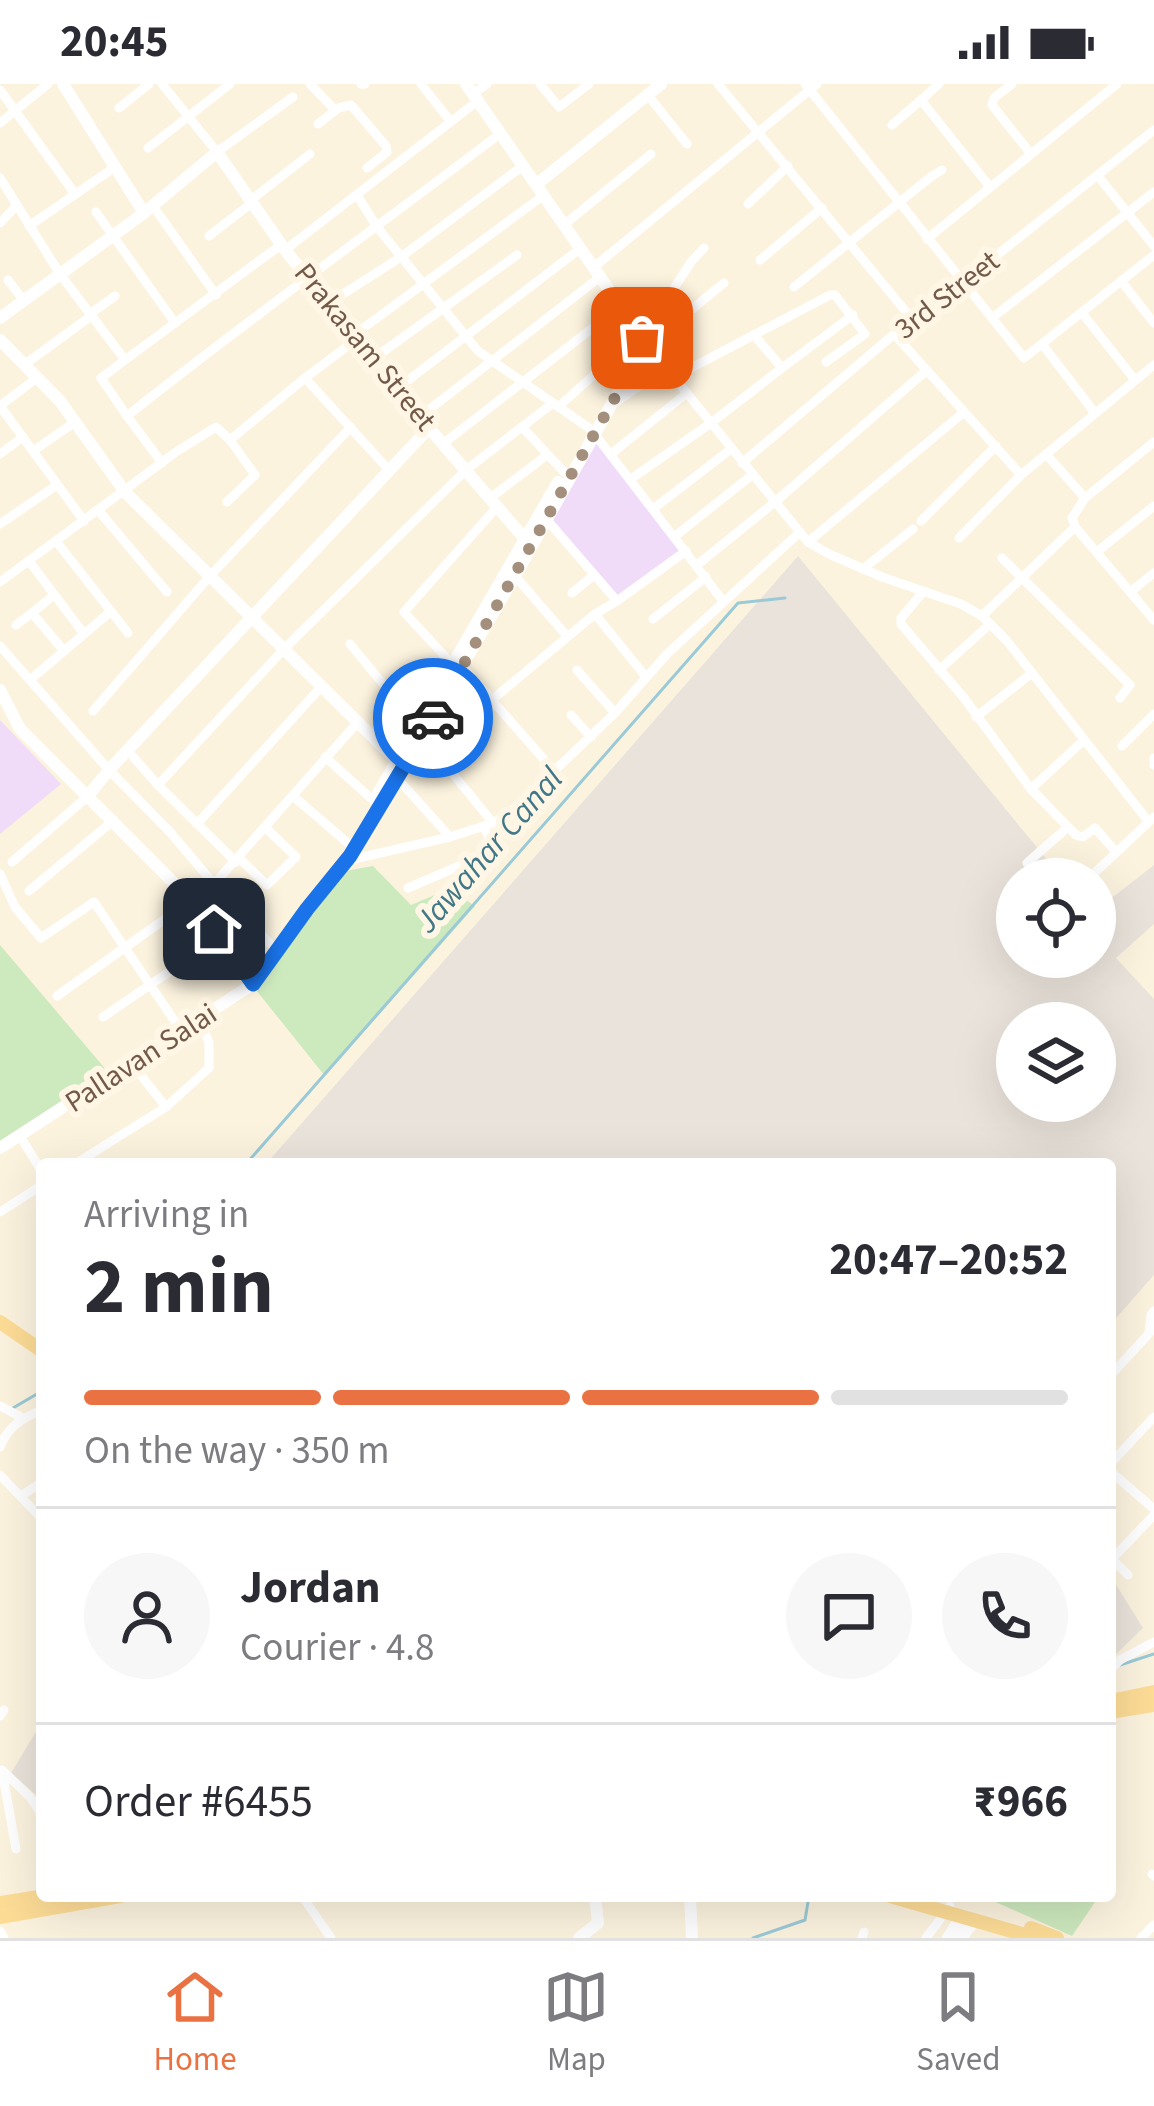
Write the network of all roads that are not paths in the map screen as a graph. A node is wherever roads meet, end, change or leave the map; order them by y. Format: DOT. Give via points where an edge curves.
graph roads {
  1 [pos="48,84"];
  2 [pos="63,84"];
  3 [pos="149,84"];
  4 [pos="161,84"];
  5 [pos="230,84"];
  6 [pos="310,84"];
  7 [pos="421,84"];
  8 [pos="487,84"];
  9 [pos="540,84"];
  10 [pos="589,84"];
  11 [pos="661,84"];
  12 [pos="718,84"];
  13 [pos="939,84"];
  14 [pos="1012,84"];
  15 [pos="1117,84"];
  16 [pos="810,86"];
  17 [pos="0,90"];
  18 [pos="473,93"];
  19 [pos="647,94"];
  20 [pos="292,97"];
  21 [pos="921,100"];
  22 [pos="119,107"];
  23 [pos="336,110"];
  24 [pos="15,111"];
  25 [pos="188,116"];
  26 [pos="452,122"];
  27 [pos="0,123"];
  28 [pos="318,124"];
  29 [pos="892,125"];
  30 [pos="1154,130"];
  31 [pos="501,134"];
  32 [pos="759,134"];
  33 [pos="687,144"];
  34 [pos="148,148"];
  35 [pos="217,152"];
  36 [pos="310,154"];
  37 [pos="651,154"];
  38 [pos="1031,154"];
  39 [pos="524,165"];
  40 [pos="115,166"];
  41 [pos="788,166"];
  42 [pos="367,168"];
  43 [pos="942,170"];
  44 [pos="1098,176"];
  45 [pos="0,178"];
  46 [pos="991,187"];
  47 [pos="541,189"];
  48 [pos="1154,191"];
  49 [pos="75,194"];
  50 [pos="357,195"];
  51 [pos="252,201"];
  52 [pos="899,203"];
  53 [pos="748,204"];
  54 [pos="17,206"];
  55 [pos="822,208"];
  56 [pos="148,209"];
  57 [pos="96,212"];
  58 [pos="1128,212"];
  59 [pos="0,223"];
  60 [pos="565,224"];
  61 [pos="29,226"];
  62 [pos="377,227"];
  63 [pos="114,236"];
  64 [pos="209,236"];
  65 [pos="927,238"];
  66 [pos="850,242"];
  67 [pos="1154,246"];
  68 [pos="284,247"];
  69 [pos="581,248"];
  70 [pos="704,248"];
  71 [pos="518,255"];
  72 [pos="1154,255"];
  73 [pos="401,257"];
  74 [pos="760,260"];
  75 [pos="597,272"];
  76 [pos="60,274"];
  77 [pos="307,276"];
  78 [pos="8,280"];
  79 [pos="1121,281"];
  80 [pos="724,283"];
  81 [pos="962,283"];
  82 [pos="424,286"];
  83 [pos="794,286"];
  84 [pos="216,295"];
  85 [pos="670,295"];
  86 [pos="115,296"];
  87 [pos="24,301"];
  88 [pos="328,304"];
  89 [pos="621,306"];
  90 [pos="441,308"];
  91 [pos="1082,313"];
  92 [pos="91,315"];
  93 [pos="853,315"];
  94 [pos="0,318"];
  95 [pos="992,318"];
  96 [pos="912,319"];
  97 [pos="175,323"];
  98 [pos="1154,323"];
  99 [pos="754,335"];
  100 [pos="895,335"];
  101 [pos="464,336"];
  102 [pos="356,337"];
  103 [pos="644,340"];
  104 [pos="1,342"];
  105 [pos="1042,344"];
  106 [pos="373,359"];
  107 [pos="125,360"];
  108 [pos="491,360"];
  109 [pos="826,362"];
  110 [pos="24,365"];
  111 [pos="604,365"];
  112 [pos="1154,365"];
  113 [pos="782,368"];
  114 [pos="927,370"];
  115 [pos="670,372"];
  116 [pos="38,377"];
  117 [pos="305,378"];
  118 [pos="1135,380"];
  119 [pos="524,381"];
  120 [pos="398,388"];
  121 [pos="687,393"];
  122 [pos="556,405"];
  123 [pos="0,406"];
  124 [pos="608,408"];
  125 [pos="963,413"];
  126 [pos="1095,413"];
  127 [pos="127,416"];
  128 [pos="75,422"];
  129 [pos="425,422"];
  130 [pos="711,423"];
  131 [pos="351,427"];
  132 [pos="522,427"];
  133 [pos="591,430"];
  134 [pos="22,437"];
  135 [pos="230,440"];
  136 [pos="1154,442"];
  137 [pos="444,443"];
  138 [pos="996,446"];
  139 [pos="731,449"];
  140 [pos="33,451"];
  141 [pos="0,454"];
  142 [pos="610,454"];
  143 [pos="1046,454"];
  144 [pos="547,455"];
  145 [pos="162,463"];
  146 [pos="742,463"];
  147 [pos="388,469"];
  148 [pos="466,470"];
  149 [pos="564,472"];
  150 [pos="752,475"];
  151 [pos="1022,475"];
  152 [pos="631,479"];
  153 [pos="57,485"];
  154 [pos="125,492"];
  155 [pos="1085,498"];
  156 [pos="227,502"];
  157 [pos="775,502"];
  158 [pos="493,503"];
  159 [pos="1154,506"];
  160 [pos="653,509"];
  161 [pos="99,511"];
  162 [pos="547,520"];
  163 [pos="84,521"];
  164 [pos="1074,522"];
  165 [pos="0,524"];
  166 [pos="799,533"];
  167 [pos="674,537"];
  168 [pos="959,538"];
  169 [pos="525,539"];
  170 [pos="56,542"];
  171 [pos="808,542"];
  172 [pos="686,551"];
  173 [pos="1099,551"];
  174 [pos="1002,558"];
  175 [pos="29,561"];
  176 [pos="697,565"];
  177 [pos="863,569"];
  178 [pos="1154,573"];
  179 [pos="594,575"];
  180 [pos="1022,575"];
  181 [pos="515,576"];
  182 [pos="208,578"];
  183 [pos="706,578"];
  184 [pos="0,582"];
  185 [pos="925,591"];
  186 [pos="167,592"];
  187 [pos="1130,592"];
  188 [pos="572,593"];
  189 [pos="54,595"];
  190 [pos="617,601"];
  191 [pos="723,602"];
  192 [pos="110,612"];
  193 [pos="32,613"];
  194 [pos="595,614"];
  195 [pos="250,617"];
  196 [pos="653,619"];
  197 [pos="1154,620"];
  198 [pos="986,621"];
  199 [pos="16,626"];
  200 [pos="905,628"];
  201 [pos="128,633"];
  202 [pos="84,634"];
  203 [pos="567,636"];
  204 [pos="893,638"];
  205 [pos="350,644"];
  206 [pos="0,646"];
  207 [pos="283,650"];
  208 [pos="64,651"];
  209 [pos="457,665"];
  210 [pos="577,670"];
  211 [pos="939,670"];
  212 [pos="1033,673"];
  213 [pos="646,677"];
  214 [pos="30,680"];
  215 [pos="321,687"];
  216 [pos="0,690"];
  217 [pos="490,696"];
  218 [pos="1120,698"];
  219 [pos="93,711"];
  220 [pos="616,713"];
  221 [pos="1154,713"];
  222 [pos="571,715"];
  223 [pos="464,717"];
  224 [pos="976,717"];
  225 [pos="358,722"];
  226 [pos="420,731"];
  227 [pos="591,737"];
  228 [pos="1084,740"];
  229 [pos="1122,746"];
  230 [pos="128,751"];
  231 [pos="325,757"];
  232 [pos="397,761"];
  233 [pos="109,770"];
  234 [pos="555,772"];
  235 [pos="397,778"];
  236 [pos="158,785"];
  237 [pos="1031,789"];
  238 [pos="292,796"];
  239 [pos="87,797"];
  240 [pos="374,801"];
  241 [pos="1151,819"];
  242 [pos="113,820"];
  243 [pos="197,824"];
  244 [pos="489,825"];
  245 [pos="266,827"];
  246 [pos="1068,827"];
  247 [pos="450,837"];
  248 [pos="349,844"];
  249 [pos="1116,852"];
  250 [pos="1033,858"];
  251 [pos="1110,858"];
  252 [pos="237,860"];
  253 [pos="344,861"];
  254 [pos="12,862"];
  255 [pos="0,874"];
  256 [pos="214,884"];
  257 [pos="408,888"];
  258 [pos="29,891"];
  259 [pos="192,901"];
  260 [pos="220,937"];
  261 [pos="126,947"];
  262 [pos="277,950"];
  263 [pos="151,983"];
  264 [pos="253,984"];
  265 [pos="57,996"];
  266 [pos="103,1017"];
  267 [pos="200,1020"];
  268 [pos="182,1031"];
  269 [pos="132,1064"];
  270 [pos="166,1107"];
  271 [pos="20,1136"];
  272 [pos="0,1148"];
  273 [pos="85,1158"];
  274 [pos="36,1162"];
  275 [pos="36,1189"];
  276 [pos="0,1212"];
  277 [pos="1154,1311"];
  278 [pos="0,1322"];
  279 [pos="1152,1330"];
  280 [pos="36,1347"];
  281 [pos="1116,1369"];
  282 [pos="10,1411"];
  283 [pos="1154,1418"];
  284 [pos="0,1447"];
  285 [pos="1116,1461"];
  286 [pos="1116,1474"];
  287 [pos="0,1475"];
  288 [pos="36,1486"];
  289 [pos="21,1496"];
  290 [pos="36,1512"];
  291 [pos="1154,1512"];
  292 [pos="1116,1555"];
  293 [pos="1116,1563"];
  294 [pos="1128,1575"];
  295 [pos="1154,1642"];
  296 [pos="1116,1664"];
  297 [pos="1154,1692"];
  298 [pos="1116,1705"];
  299 [pos="1154,1706"];
  300 [pos="2,1775"];
  301 [pos="36,1806"];
  302 [pos="16,1849"];
  303 [pos="36,1897"];
  304 [pos="86,1902"];
  305 [pos="306,1902"];
  306 [pos="596,1902"];
  307 [pos="690,1902"];
  308 [pos="915,1902"];
  309 [pos="932,1902"];
  310 [pos="0,1903"];
  311 [pos="961,1913"];
  312 [pos="0,1917"];
  313 [pos="1154,1925"];
  314 [pos="331,1938"];
  315 [pos="579,1938"];
  316 [pos="692,1938"];
  317 [pos="926,1938"];
  318 [pos="950,1938"];
  319 [pos="963,1938"];
  320 [pos="1036,1938"];
  321 [pos="1057,1938"];
  322 [pos="1141,1938"];
  1 -- 24 [label="street"];
  2 -- 40 [label="street"];
  3 -- 22 [label="street"];
  4 -- 25 [label="street"];
  5 -- 25 [label="street"];
  6 -- 23 [label="street"];
  7 -- 26 [label="street"];
  8 -- 18 [label="street"];
  9 -- 10 [label="street" via="559,107"];
  11 -- 19 [label="street"];
  12 -- 32 [label="street"];
  13 -- 21 [label="street"];
  14 -- 38 [label="street" via="992,105"];
  15 -- 38 [label="street"];
  16 -- 32 [label="street"];
  16 -- 52 [label="street"];
  17 -- 24 [label="street"];
  18 -- 26 [label="street"];
  18 -- 31 [label="street"];
  19 -- 33 [label="street"];
  19 -- 47 [label="street"];
  20 -- 35 [label="street"];
  21 -- 29 [label="street"];
  21 -- 46 [label="street"];
  23 -- 28 [label="street"];
  23 -- 42 [label="street" via="351,105 386,146"];
  24 -- 27 [label="street"];
  24 -- 49 [label="street"];
  25 -- 34 [label="street"];
  25 -- 35 [label="street"];
  26 -- 50 [label="street"];
  30 -- 44 [label="street, 3rd Street"];
  31 -- 39 [label="street"];
  31 -- 62 [label="street"];
  32 -- 41 [label="street"];
  32 -- 75 [label="street"];
  35 -- 51 [label="street, Prakasam Street"];
  35 -- 56 [label="street"];
  36 -- 51 [label="street"];
  37 -- 60 [label="street"];
  38 -- 46 [label="street"];
  39 -- 47 [label="street"];
  39 -- 73 [label="street"];
  40 -- 49 [label="street"];
  40 -- 56 [label="street"];
  41 -- 53 [label="street"];
  41 -- 55 [label="street"];
  43 -- 52 [label="street"];
  44 -- 58 [label="street"];
  44 -- 81 [label="street, 3rd Street"];
  45 -- 54 [label="street"];
  46 -- 65 [label="street"];
  47 -- 60 [label="street"];
  47 -- 82 [label="street"];
  48 -- 58 [label="street"];
  49 -- 61 [label="street"];
  50 -- 62 [label="street"];
  50 -- 68 [label="street"];
  51 -- 64 [label="street"];
  51 -- 68 [label="street, Prakasam Street"];
  52 -- 65 [label="street"];
  52 -- 66 [label="street"];
  54 -- 59 [label="street"];
  54 -- 61 [label="street"];
  55 -- 66 [label="street"];
  55 -- 74 [label="street"];
  56 -- 63 [label="street"];
  56 -- 84 [label="street"];
  57 -- 63 [label="street"];
  58 -- 67 [label="street"];
  58 -- 95 [label="street"];
  60 -- 69 [label="street"];
  61 -- 76 [label="street"];
  62 -- 73 [label="street"];
  62 -- 77 [label="street"];
  63 -- 76 [label="street"];
  63 -- 97 [label="street"];
  65 -- 81 [label="street"];
  66 -- 83 [label="street"];
  66 -- 96 [label="street"];
  68 -- 77 [label="street, Prakasam Street"];
  68 -- 84 [label="street"];
  69 -- 75 [label="street"];
  69 -- 101 [label="street"];
  70 -- 85 [label="street"];
  71 -- 90 [label="street"];
  72 -- 79 [label="street"];
  73 -- 82 [label="street"];
  73 -- 88 [label="street"];
  75 -- 89 [label="street"];
  75 -- 108 [label="street"];
  76 -- 87 [label="street"];
  76 -- 92 [label="street"];
  77 -- 88 [label="street, Prakasam Street"];
  77 -- 127 [label="street"];
  78 -- 87 [label="street"];
  79 -- 91 [label="street"];
  79 -- 98 [label="street"];
  80 -- 85 [label="street" via="692,309"];
  81 -- 95 [label="street"];
  81 -- 96 [label="street, 3rd Street"];
  82 -- 90 [label="street"];
  82 -- 102 [label="street"];
  84 -- 97 [label="street"];
  85 -- 103 [label="street"];
  86 -- 92 [label="street"];
  87 -- 94 [label="street"];
  88 -- 102 [label="street, Prakasam Street"];
  89 -- 103 [label="street"];
  89 -- 119 [label="street"];
  90 -- 101 [label="street"];
  90 -- 106 [label="street"];
  91 -- 105 [label="street"];
  91 -- 118 [label="street"];
  92 -- 107 [label="street"];
  92 -- 110 [label="street"];
  93 -- 99 [label="street" via="830,295"];
  93 -- 109 [label="street" via="863,337"];
  93 -- 113 [label="street"];
  95 -- 105 [label="street" via="1024,358"];
  96 -- 100 [label="street, 3rd Street"];
  97 -- 107 [label="street"];
  99 -- 113 [label="street"];
  99 -- 115 [label="street"];
  100 -- 114 [label="street"];
  100 -- 146 [label="street, 3rd Street"];
  101 -- 108 [label="street"];
  101 -- 120 [label="street"];
  102 -- 106 [label="street, Prakasam Street"];
  102 -- 117 [label="street"];
  103 -- 115 [label="street"];
  103 -- 124 [label="street, Pallavan Salai"];
  103 -- 133 [label="street"];
  104 -- 110 [label="street"];
  105 -- 126 [label="street"];
  106 -- 120 [label="street, Prakasam Street"];
  107 -- 127 [label="street" via="101,378"];
  108 -- 119 [label="street"];
  108 -- 129 [label="street"];
  110 -- 116 [label="street"];
  111 -- 122 [label="street"];
  112 -- 118 [label="street"];
  113 -- 130 [label="street"];
  114 -- 125 [label="street"];
  114 -- 157 [label="street"];
  115 -- 121 [label="street"];
  115 -- 124 [label="street"];
  116 -- 123 [label="street"];
  116 -- 128 [label="street"];
  117 -- 131 [label="street"];
  117 -- 135 [label="street"];
  118 -- 126 [label="street"];
  119 -- 122 [label="street"];
  119 -- 137 [label="street"];
  120 -- 129 [label="street, Prakasam Street"];
  121 -- 130 [label="street"];
  121 -- 142 [label="street"];
  122 -- 132 [label="street"];
  122 -- 133 [label="street"];
  123 -- 134 [label="street"];
  124 -- 133 [label="street, Pallavan Salai"];
  125 -- 138 [label="street"];
  125 -- 171 [label="street"];
  126 -- 143 [label="street"];
  127 -- 145 [label="street"];
  128 -- 140 [label="street"];
  128 -- 154 [label="street"];
  129 -- 137 [label="street, Prakasam Street"];
  129 -- 147 [label="street"];
  130 -- 139 [label="street"];
  130 -- 152 [label="street"];
  131 -- 147 [label="street"];
  131 -- 182 [label="street"];
  132 -- 144 [label="street"];
  132 -- 148 [label="street"];
  133 -- 142 [label="street"];
  133 -- 149 [label="street"];
  133 -- 162 [label="street, Pallavan Salai"];
  134 -- 140 [label="street"];
  134 -- 141 [label="street"];
  135 -- 145 [label="street" via="216,427"];
  135 -- 156 [label="street" via="255,475"];
  136 -- 155 [label="street"];
  137 -- 148 [label="street, Prakasam Street"];
  138 -- 151 [label="street"];
  138 -- 177 [label="street"];
  139 -- 146 [label="street"];
  139 -- 160 [label="street"];
  140 -- 153 [label="street"];
  142 -- 152 [label="street"];
  143 -- 151 [label="street"];
  143 -- 155 [label="street"];
  144 -- 149 [label="street"];
  144 -- 158 [label="street"];
  145 -- 154 [label="street"];
  146 -- 150 [label="street"];
  147 -- 195 [label="street"];
  148 -- 158 [label="street, Prakasam Street"];
  148 -- 207 [label="street"];
  149 -- 169 [label="street"];
  150 -- 157 [label="street"];
  150 -- 167 [label="street"];
  151 -- 168 [label="street"];
  152 -- 160 [label="street"];
  153 -- 163 [label="street"];
  153 -- 165 [label="street"];
  154 -- 161 [label="street"];
  154 -- 182 [label="street"];
  155 -- 164 [label="street"];
  157 -- 166 [label="street"];
  157 -- 176 [label="street"];
  158 -- 169 [label="street, Prakasam Street"];
  158 -- 209 [label="street" via="404,612"];
  159 -- 173 [label="street"];
  160 -- 167 [label="street"];
  161 -- 163 [label="street"];
  161 -- 186 [label="street"];
  162 -- 179 [label="street"];
  162 -- 181 [label="street, Pallavan Salai"];
  163 -- 170 [label="street"];
  164 -- 173 [label="street"];
  164 -- 180 [label="street"];
  166 -- 171 [label="street"];
  166 -- 191 [label="street"];
  167 -- 172 [label="street"];
  169 -- 209 [label="street"];
  170 -- 175 [label="street"];
  170 -- 192 [label="street"];
  171 -- 177 [label="street"];
  172 -- 176 [label="street"];
  172 -- 190 [label="street"];
  173 -- 187 [label="street"];
  174 -- 180 [label="street"];
  175 -- 184 [label="street"];
  175 -- 189 [label="street"];
  176 -- 183 [label="street"];
  177 -- 185 [label="street"];
  178 -- 187 [label="street"];
  179 -- 188 [label="street"];
  179 -- 190 [label="street"];
  180 -- 198 [label="street"];
  180 -- 218 [label="street" via="1130,685"];
  181 -- 203 [label="street"];
  181 -- 209 [label="street, Pallavan Salai"];
  182 -- 195 [label="street"];
  182 -- 219 [label="street"];
  183 -- 191 [label="street"];
  183 -- 196 [label="street"];
  185 -- 198 [label="street"];
  185 -- 200 [label="street" via="901,619"];
  187 -- 197 [label="street"];
  189 -- 193 [label="street"];
  189 -- 202 [label="street"];
  190 -- 194 [label="street"];
  191 -- 213 [label="street"];
  192 -- 201 [label="street"];
  192 -- 202 [label="street"];
  193 -- 199 [label="street"];
  193 -- 208 [label="street"];
  194 -- 203 [label="street"];
  194 -- 213 [label="street"];
  195 -- 207 [label="street"];
  195 -- 230 [label="street"];
  198 -- 211 [label="street"];
  198 -- 212 [label="street"];
  200 -- 204 [label="street"];
  200 -- 211 [label="street"];
  202 -- 208 [label="street"];
  203 -- 217 [label="street"];
  205 -- 226 [label="street"];
  206 -- 214 [label="street"];
  207 -- 215 [label="street"];
  207 -- 236 [label="street"];
  208 -- 214 [label="street"];
  209 -- 217 [label="street"];
  209 -- 226 [label="street, Pallavan Salai"];
  210 -- 220 [label="street"];
  211 -- 224 [label="street"];
  212 -- 224 [label="street"];
  212 -- 228 [label="street"];
  213 -- 220 [label="street"];
  214 -- 233 [label="street"];
  215 -- 225 [label="street"];
  215 -- 243 [label="street"];
  216 -- 239 [label="street" via="20,728"];
  217 -- 223 [label="street"];
  217 -- 234 [label="street"];
  220 -- 227 [label="street"];
  221 -- 229 [label="street"];
  222 -- 227 [label="street"];
  224 -- 237 [label="street"];
  225 -- 231 [label="street"];
  225 -- 232 [label="street"];
  226 -- 232 [label="street"];
  226 -- 235 [label="street, Pallavan Salai"];
  226 -- 244 [label="street"];
  227 -- 234 [label="street"];
  228 -- 237 [label="street"];
  228 -- 241 [label="street"];
  230 -- 233 [label="street"];
  230 -- 236 [label="street"];
  231 -- 238 [label="street"];
  231 -- 240 [label="street"];
  232 -- 240 [label="street"];
  233 -- 239 [label="street"];
  233 -- 256 [label="street"];
  234 -- 244 [label="street"];
  235 -- 247 [label="street"];
  235 -- 253 [label="street, Pallavan Salai"];
  236 -- 243 [label="street"];
  237 -- 246 [label="street"];
  238 -- 245 [label="street"];
  238 -- 248 [label="street"];
  239 -- 242 [label="street"];
  239 -- 254 [label="street"];
  240 -- 248 [label="street"];
  241 -- 249 [label="street"];
  242 -- 258 [label="street"];
  242 -- 259 [label="street"];
  243 -- 252 [label="street"];
  244 -- 247 [label="street"];
  244 -- 257 [label="street" via="489,853"];
  245 -- 252 [label="street"];
  245 -- 252 [label="street" via="296,857 267,885"];
  246 -- 249 [label="street" via="1078,837 1095,828"];
  246 -- 250 [label="street"];
  247 -- 253 [label="street"];
  248 -- 253 [label="street"];
  249 -- 251 [label="street"];
  252 -- 256 [label="street"];
  253 -- 262 [label="street, Pallavan Salai"];
  255 -- 261 [label="street" via="41,938 94,902"];
  256 -- 259 [label="street"];
  256 -- 262 [label="street"];
  259 -- 260 [label="street"];
  259 -- 261 [label="street"];
  260 -- 263 [label="street"];
  260 -- 264 [label="street"];
  261 -- 263 [label="street"];
  261 -- 265 [label="street"];
  262 -- 264 [label="street, Pallavan Salai"];
  263 -- 266 [label="street"];
  263 -- 268 [label="street"];
  264 -- 267 [label="street, Pallavan Salai"];
  267 -- 268 [label="street, Pallavan Salai"];
  267 -- 270 [label="street" via="209,1068"];
  268 -- 269 [label="street, Pallavan Salai"];
  269 -- 270 [label="street"];
  269 -- 271 [label="street, Pallavan Salai"];
  270 -- 273 [label="street"];
  271 -- 272 [label="street, Pallavan Salai"];
  271 -- 274 [label="street"];
  275 -- 276 [label="street"];
  277 -- 279 [label="street"];
  278 -- 280 [label="main road"];
  279 -- 281 [label="street"];
  282 -- 284 [label="street"];
  283 -- 285 [label="street"];
  286 -- 291 [label="street"];
  287 -- 289 [label="street"];
  288 -- 289 [label="street"];
  289 -- 290 [label="street"];
  291 -- 292 [label="street"];
  293 -- 294 [label="street"];
  295 -- 296 [label="street"];
  297 -- 298 [label="main road"];
  298 -- 299 [label="main road"];
  300 -- 301 [label="street"];
  300 -- 302 [label="street"];
  303 -- 310 [label="main road"];
  304 -- 312 [label="main road"];
  305 -- 314 [label="street"];
  306 -- 315 [label="street" via="598,1923"];
  307 -- 316 [label="street"];
  308 -- 311 [label="main road"];
  309 -- 311 [label="main road"];
  311 -- 317 [label="street"];
  311 -- 318 [label="street"];
  311 -- 319 [label="street"];
  311 -- 320 [label="main road"];
  311 -- 321 [label="main road"];
  313 -- 322 [label="street"];
}
